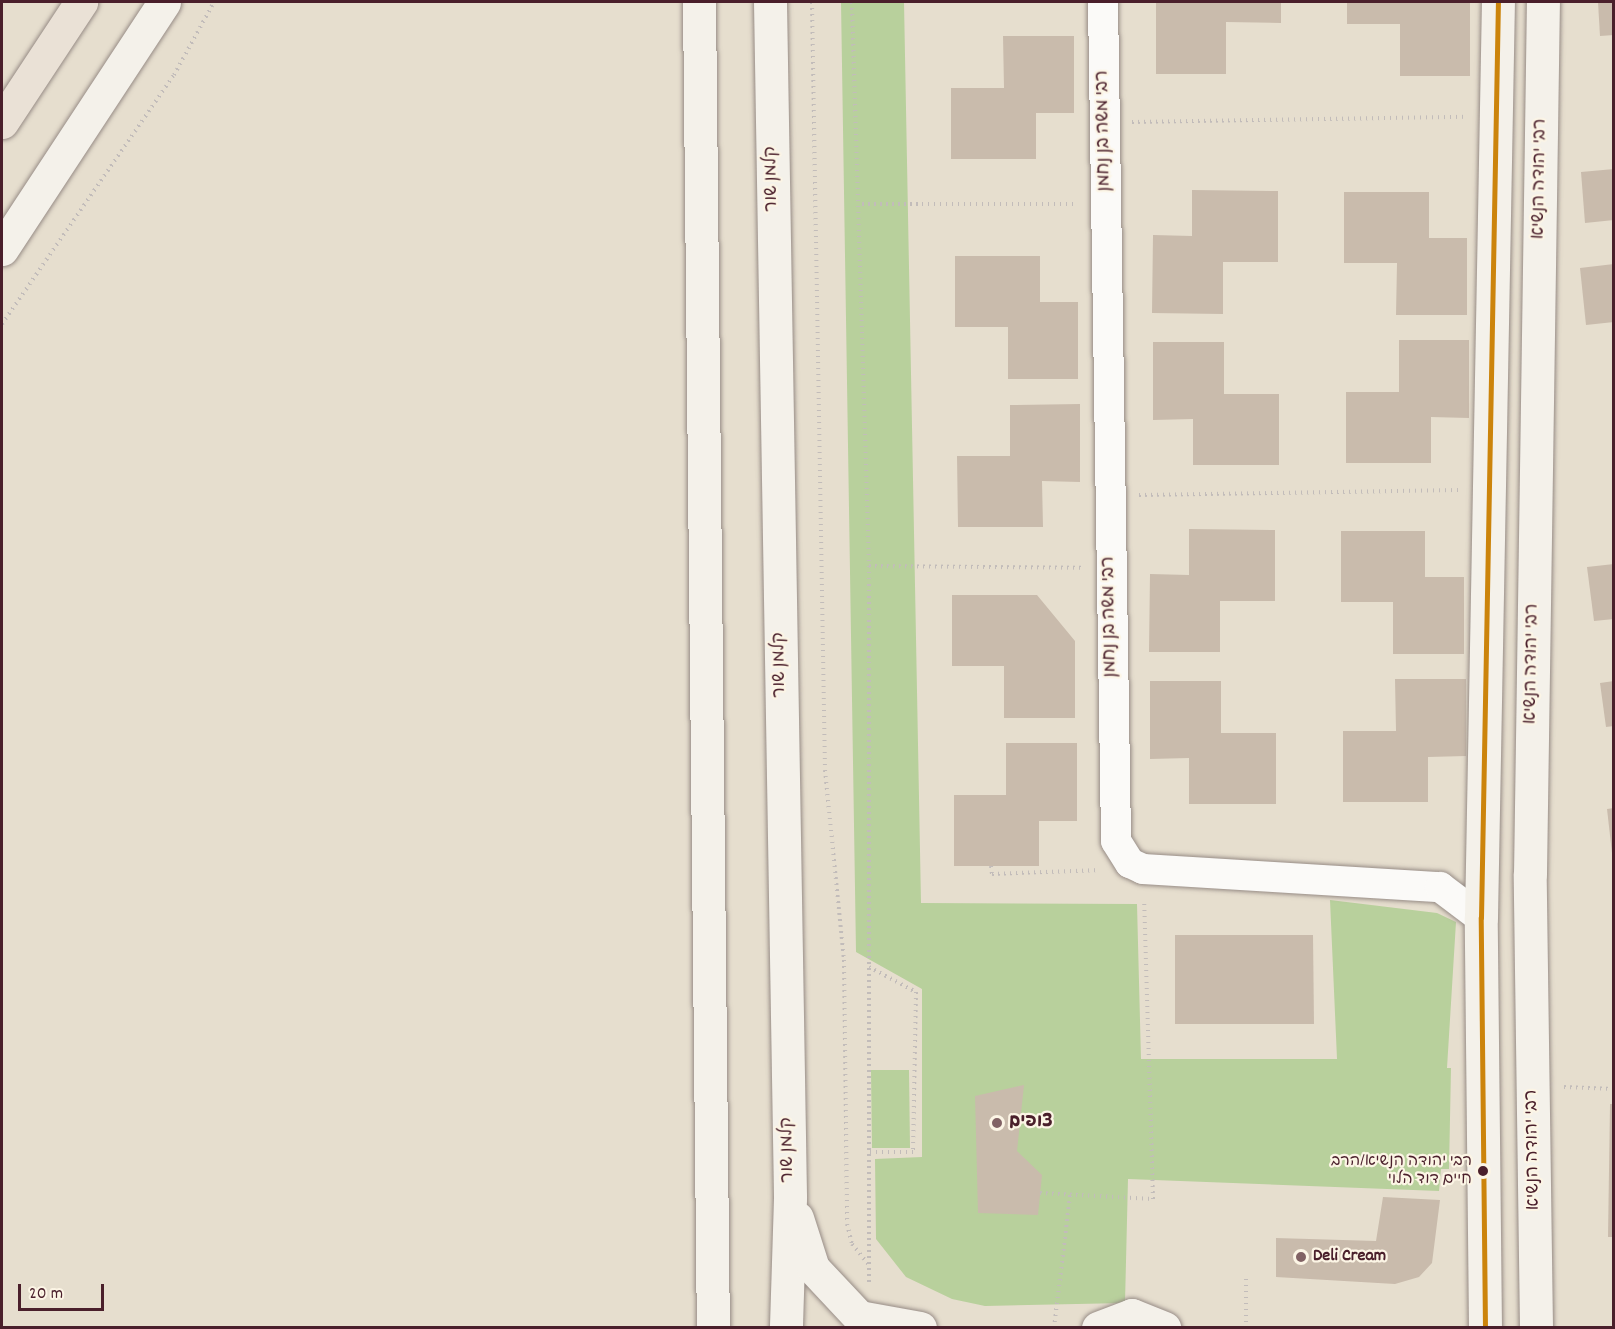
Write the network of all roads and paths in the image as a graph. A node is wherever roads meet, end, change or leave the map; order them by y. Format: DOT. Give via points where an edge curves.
graph roads {
  1 [pos="81,2"];
  2 [pos="164,2"];
  3 [pos="214,2"];
  4 [pos="699,2"];
  5 [pos="770,2"];
  6 [pos="813,2"];
  7 [pos="852,2"];
  8 [pos="1103,2"];
  9 [pos="1498,2"];
  10 [pos="1543,2"];
  11 [pos="1496,117"];
  12 [pos="2,122"];
  13 [pos="1105,122"];
  14 [pos="862,204"];
  15 [pos="1105,204"];
  16 [pos="2,249"];
  17 [pos="2,324"];
  18 [pos="1489,490"];
  19 [pos="1109,494"];
  20 [pos="869,566"];
  21 [pos="1110,569"];
  22 [pos="991,866"];
  23 [pos="1143,868"];
  24 [pos="1481,918"];
  25 [pos="869,967"];
  26 [pos="1533,1086"];
  27 [pos="1614,1089"];
  28 [pos="869,1152"];
  29 [pos="1040,1193"];
  30 [pos="1070,1195"];
  31 [pos="790,1198"];
  32 [pos="869,1264"];
  33 [pos="1246,1276"];
  34 [pos="859,1317"];
  35 [pos="713,1328"];
  36 [pos="786,1328"];
  37 [pos="920,1328"];
  38 [pos="1054,1328"];
  39 [pos="1098,1328"];
  40 [pos="1164,1328"];
  41 [pos="1246,1328"];
  42 [pos="1485,1328"];
  43 [pos="1536,1328"];
  1 -- 12 [label="highway"];
  2 -- 16 [label="main road"];
  3 -- 17 [label="path" via="156,104"];
  4 -- 35 [label="main road"];
  5 -- 31 [label="main road, קלמן שור"];
  6 -- 32 [label="path" via="825,770 844,960 847,1224 852,1244"];
  7 -- 14 [label="path"];
  8 -- 13 [label="street, רבי משה בן נחמן"];
  9 -- 11 [label="main road"];
  10 -- 26 [label="main road, רבי יהודה הנשיא" via="1530,874"];
  11 -- 13 [label="path"];
  11 -- 18 [label="main road"];
  13 -- 15 [label="street, רבי משה בן נחמן"];
  14 -- 15 [label="path"];
  14 -- 20 [label="path"];
  15 -- 19 [label="street, רבי משה בן נחמן"];
  18 -- 19 [label="path"];
  18 -- 24 [label="main road"];
  19 -- 21 [label="street, רבי משה בן נחמן"];
  20 -- 21 [label="path"];
  20 -- 25 [label="path"];
  21 -- 23 [label="street, רבי משה בן נחמן" via="1113,827 1121,853"];
  22 -- 23 [label="path" via="992,874"];
  23 -- 24 [label="street" via="1425,884 1455,894"];
  23 -- 30 [label="path" via="1153,1199"];
  24 -- 42 [label="main road"];
  25 -- 28 [label="path"];
  25 -- 28 [label="path" via="916,992 913,1152"];
  26 -- 27 [label="path"];
  26 -- 43 [label="main road, רבי יהודה הנשיא"];
  28 -- 32 [label="path"];
  29 -- 30 [label="path"];
  30 -- 38 [label="path"];
  31 -- 34 [label="main road" via="813,1268"];
  31 -- 36 [label="main road, קלמן שור"];
  32 -- 34 [label="path" via="868,1296"];
  33 -- 41 [label="path"];
  34 -- 37 [label="main road"];
  39 -- 40 [label="main road" via="1132,1315"];
}
